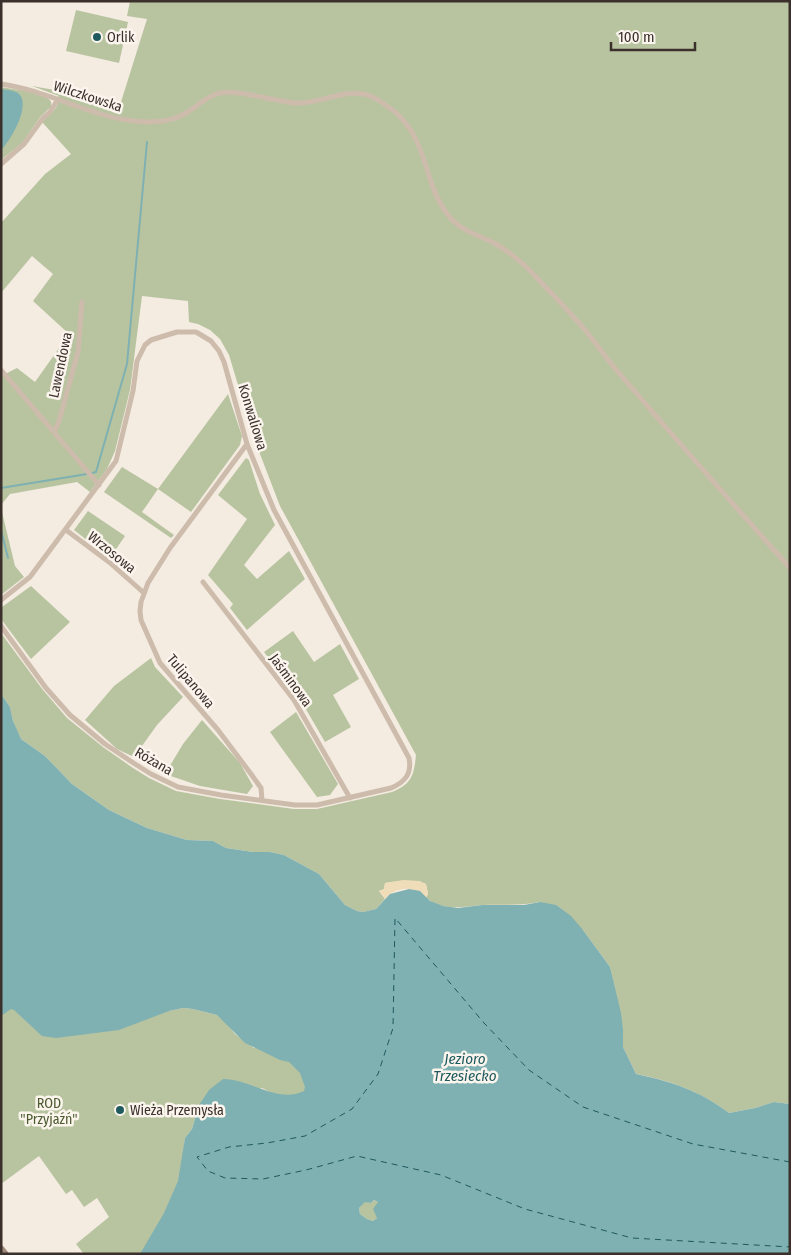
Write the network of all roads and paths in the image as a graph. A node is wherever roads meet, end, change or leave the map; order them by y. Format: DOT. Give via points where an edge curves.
graph roads {
  1 [pos="1,84"];
  2 [pos="58,99"];
  3 [pos="1,164"];
  4 [pos="82,302"];
  5 [pos="1,370"];
  6 [pos="54,432"];
  7 [pos="248,444"];
  8 [pos="99,485"];
  9 [pos="66,530"];
  10 [pos="790,568"];
  11 [pos="203,582"];
  12 [pos="144,593"];
  13 [pos="1,600"];
  14 [pos="1,626"];
  15 [pos="350,798"];
  16 [pos="262,800"];
  17 [pos="1,1248"];
  18 [pos="5,1254"];
  1 -- 2 [label="street, Wilczkowska"];
  2 -- 3 [label="street" via="24,144"];
  2 -- 10 [label="street, Wilczkowska" via="90,111 150,122 185,114 220,93 298,104 361,94 386,105 417,138 436,194 450,217 462,228 508,252 534,275"];
  4 -- 6 [label="street, Lawendowa" via="78,352"];
  5 -- 6 [label="street, Lawendowa"];
  6 -- 8 [label="street, Lawendowa"];
  7 -- 8 [label="street, Konwaliowa" via="219,351 211,341 196,332 164,335 151,340 141,352 119,452"];
  7 -- 12 [label="street, Tulipanowa" via="170,548"];
  7 -- 15 [label="street, Konwaliowa" via="282,524 410,758 408,776 400,784"];
  8 -- 9 [label="street, Konwaliowa"];
  9 -- 12 [label="street, Wrzosowa"];
  9 -- 13 [label="street, Konwaliowa" via="30,577"];
  11 -- 15 [label="street, Jaśminowa" via="294,700"];
  12 -- 16 [label="street, Tulipanowa" via="141,620 157,658 252,774"];
  14 -- 16 [label="street, Różana" via="65,710 105,744 151,774 178,786"];
  15 -- 16 [label="street, Różana" via="317,805"];
  17 -- 18 [label="street"];
}
